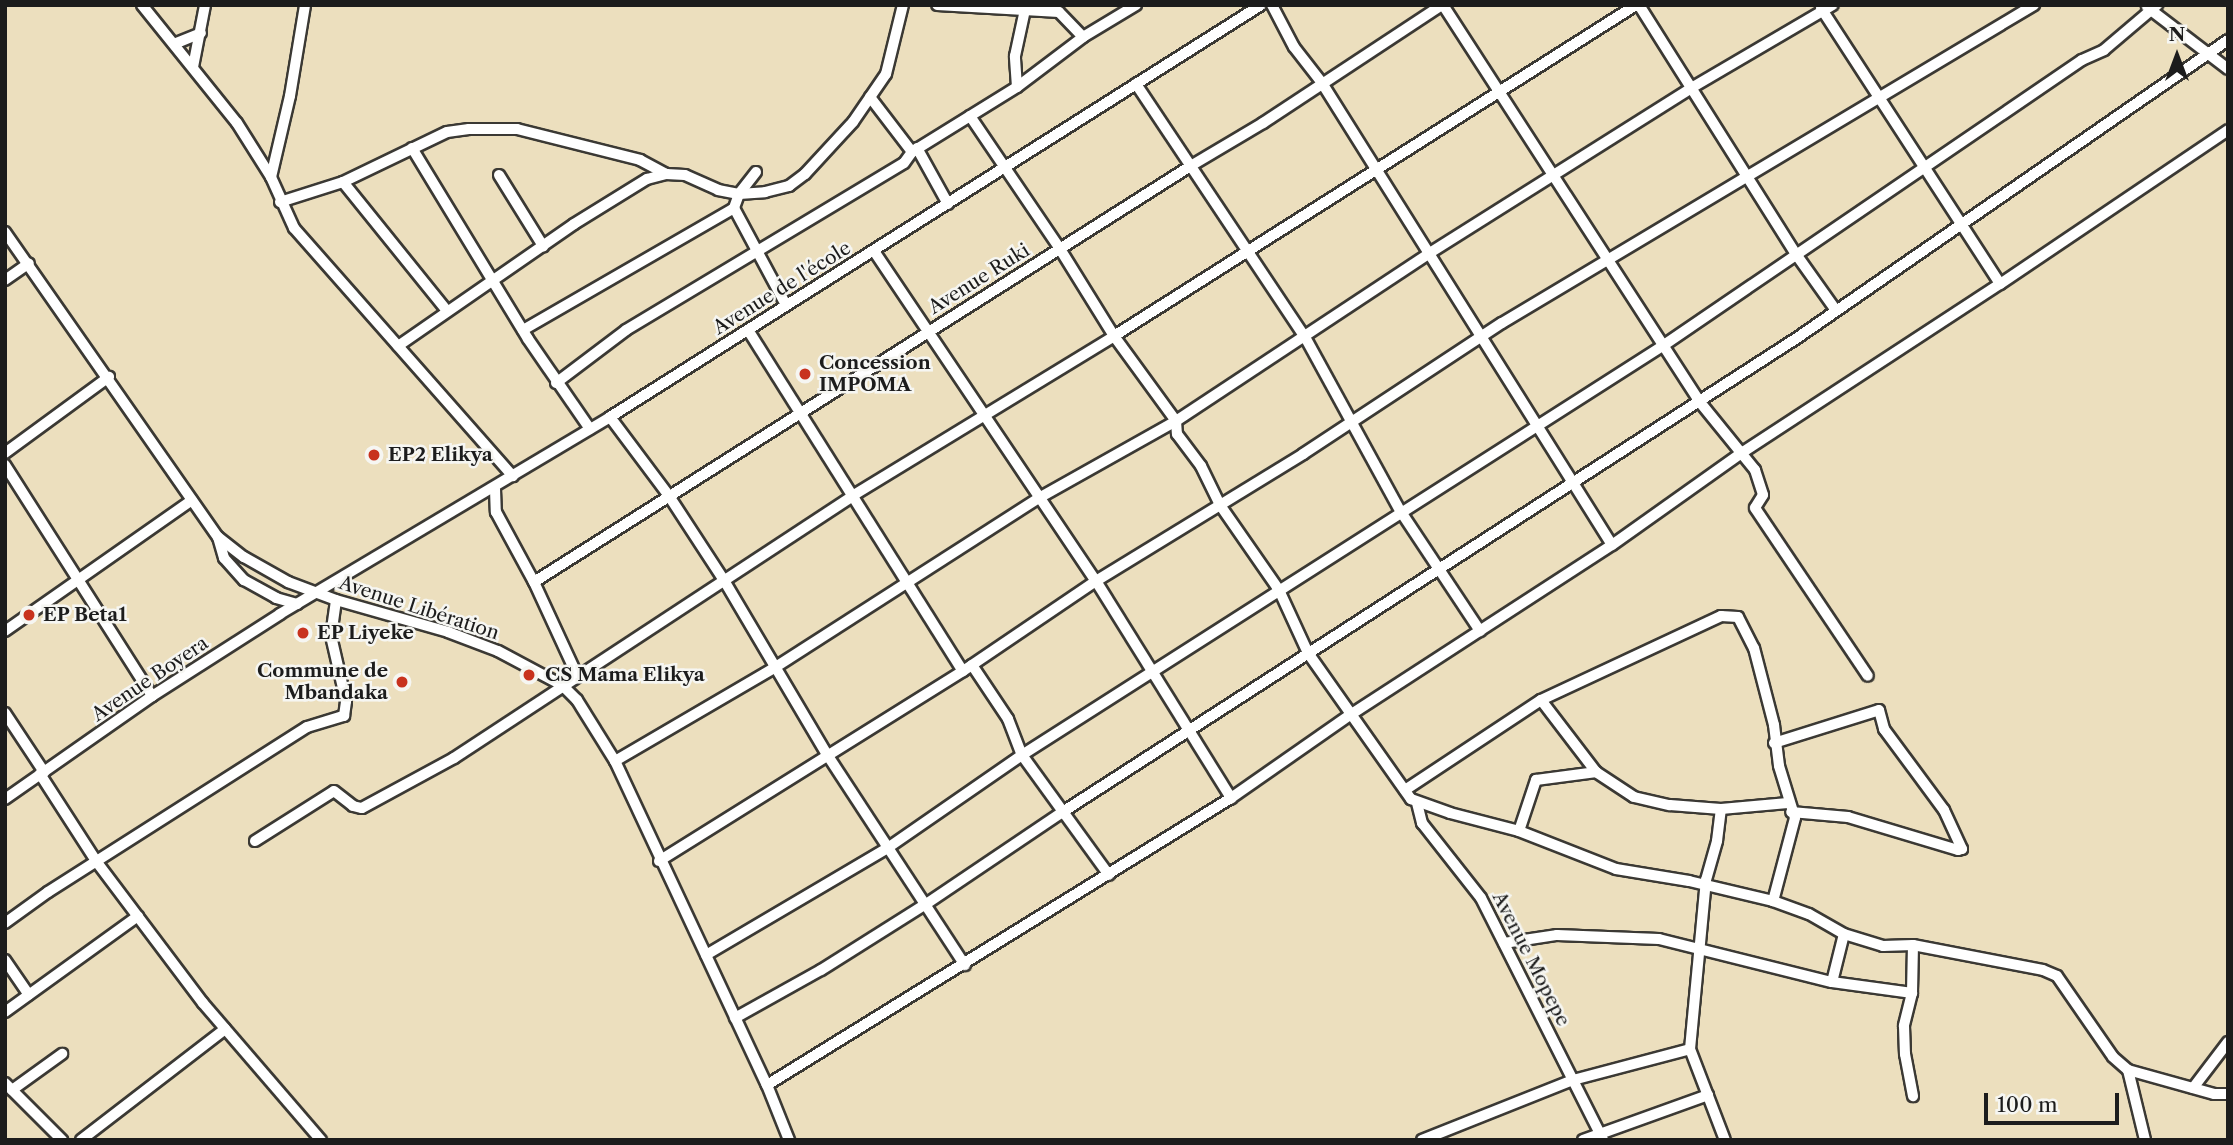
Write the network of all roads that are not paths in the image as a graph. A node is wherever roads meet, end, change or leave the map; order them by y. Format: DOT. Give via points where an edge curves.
graph roads {
  1 [pos="142,5"];
  2 [pos="205,5"];
  3 [pos="305,5"];
  4 [pos="903,5"];
  5 [pos="936,5"];
  6 [pos="1136,5"];
  7 [pos="1261,5"];
  8 [pos="1272,5"];
  9 [pos="1443,5"];
  10 [pos="1637,5"];
  11 [pos="2034,5"];
  12 [pos="2151,6"];
  13 [pos="1826,7"];
  14 [pos="1026,8"];
  15 [pos="201,33"];
  16 [pos="1083,37"];
  17 [pos="2228,40"];
  18 [pos="174,44"];
  19 [pos="2205,54"];
  20 [pos="193,67"];
  21 [pos="2228,69"];
  22 [pos="1322,83"];
  23 [pos="1136,84"];
  24 [pos="1017,87"];
  25 [pos="1693,87"];
  26 [pos="1499,89"];
  27 [pos="870,97"];
  28 [pos="1880,100"];
  29 [pos="970,117"];
  30 [pos="2228,130"];
  31 [pos="412,148"];
  32 [pos="914,150"];
  33 [pos="1189,167"];
  34 [pos="1923,168"];
  35 [pos="1003,169"];
  36 [pos="1376,170"];
  37 [pos="757,172"];
  38 [pos="666,174"];
  39 [pos="499,175"];
  40 [pos="1554,176"];
  41 [pos="271,177"];
  42 [pos="1748,178"];
  43 [pos="343,182"];
  44 [pos="738,194"];
  45 [pos="280,202"];
  46 [pos="948,204"];
  47 [pos="734,208"];
  48 [pos="1959,225"];
  49 [pos="5,232"];
  50 [pos="543,246"];
  51 [pos="1060,249"];
  52 [pos="874,251"];
  53 [pos="758,253"];
  54 [pos="1247,253"];
  55 [pos="1428,254"];
  56 [pos="1797,257"];
  57 [pos="1610,260"];
  58 [pos="29,263"];
  59 [pos="493,279"];
  60 [pos="5,281"];
  61 [pos="2000,284"];
  62 [pos="786,305"];
  63 [pos="1835,310"];
  64 [pos="447,311"];
  65 [pos="523,330"];
  66 [pos="748,330"];
  67 [pos="929,332"];
  68 [pos="1114,336"];
  69 [pos="1304,337"];
  70 [pos="1481,337"];
  71 [pos="1664,345"];
  72 [pos="398,346"];
  73 [pos="109,377"];
  74 [pos="556,383"];
  75 [pos="1699,401"];
  76 [pos="800,412"];
  77 [pos="985,416"];
  78 [pos="610,417"];
  79 [pos="1176,421"];
  80 [pos="1353,422"];
  81 [pos="1535,426"];
  82 [pos="590,429"];
  83 [pos="1743,452"];
  84 [pos="5,453"];
  85 [pos="5,465"];
  86 [pos="513,476"];
  87 [pos="1571,484"];
  88 [pos="495,489"];
  89 [pos="854,495"];
  90 [pos="669,496"];
  91 [pos="1039,498"];
  92 [pos="192,500"];
  93 [pos="477,500"];
  94 [pos="1220,505"];
  95 [pos="496,512"];
  96 [pos="1401,512"];
  97 [pos="218,537"];
  98 [pos="1612,545"];
  99 [pos="1440,569"];
  100 [pos="77,580"];
  101 [pos="1096,581"];
  102 [pos="534,582"];
  103 [pos="725,582"];
  104 [pos="909,583"];
  105 [pos="1279,590"];
  106 [pos="317,593"];
  107 [pos="336,600"];
  108 [pos="297,604"];
  109 [pos="5,631"];
  110 [pos="1480,631"];
  111 [pos="1308,653"];
  112 [pos="774,668"];
  113 [pos="967,668"];
  114 [pos="1155,672"];
  115 [pos="577,675"];
  116 [pos="1868,676"];
  117 [pos="562,685"];
  118 [pos="152,696"];
  119 [pos="1541,700"];
  120 [pos="5,713"];
  121 [pos="1350,715"];
  122 [pos="1190,730"];
  123 [pos="1774,743"];
  124 [pos="1022,755"];
  125 [pos="828,756"];
  126 [pos="615,761"];
  127 [pos="1596,772"];
  128 [pos="42,773"];
  129 [pos="1405,790"];
  130 [pos="1231,798"];
  131 [pos="5,799"];
  132 [pos="1417,803"];
  133 [pos="1790,808"];
  134 [pos="1721,809"];
  135 [pos="1061,813"];
  136 [pos="1519,831"];
  137 [pos="255,841"];
  138 [pos="889,847"];
  139 [pos="659,860"];
  140 [pos="96,861"];
  141 [pos="1109,875"];
  142 [pos="1707,885"];
  143 [pos="1773,901"];
  144 [pos="926,904"];
  145 [pos="138,916"];
  146 [pos="5,923"];
  147 [pos="1844,934"];
  148 [pos="1504,943"];
  149 [pos="1913,945"];
  150 [pos="1699,948"];
  151 [pos="706,955"];
  152 [pos="5,960"];
  153 [pos="965,965"];
  154 [pos="1832,982"];
  155 [pos="1912,993"];
  156 [pos="29,995"];
  157 [pos="5,1012"];
  158 [pos="734,1018"];
  159 [pos="225,1029"];
  160 [pos="2228,1042"];
  161 [pos="1690,1049"];
  162 [pos="62,1054"];
  163 [pos="2128,1070"];
  164 [pos="1573,1080"];
  165 [pos="767,1085"];
  166 [pos="9,1087"];
  167 [pos="2193,1088"];
  168 [pos="1708,1094"];
  169 [pos="2228,1094"];
  170 [pos="1913,1096"];
  171 [pos="1601,1136"];
  172 [pos="62,1140"];
  173 [pos="81,1140"];
  174 [pos="321,1140"];
  175 [pos="789,1140"];
  176 [pos="1422,1140"];
  177 [pos="1583,1140"];
  178 [pos="1725,1140"];
  179 [pos="2145,1140"];
  1 -- 18 [label="street"];
  2 -- 15 [label="street"];
  3 -- 41 [label="street"];
  4 -- 27 [label="street" via="886,74"];
  5 -- 14 [label="street"];
  6 -- 16 [label="street"];
  7 -- 23 [label="street, Avenue de l'école"];
  8 -- 22 [label="street" via="1294,47"];
  9 -- 22 [label="street, Avenue Ruki"];
  9 -- 26 [label="street"];
  10 -- 25 [label="street"];
  10 -- 26 [label="street"];
  11 -- 28 [label="street"];
  12 -- 19 [label="street"];
  12 -- 34 [label="street" via="2104,50 2082,60"];
  13 -- 25 [label="street"];
  13 -- 28 [label="street"];
  14 -- 16 [label="street" via="1059,12"];
  14 -- 24 [label="street" via="1015,56"];
  15 -- 18 [label="street"];
  15 -- 20 [label="street"];
  16 -- 24 [label="street"];
  17 -- 19 [label="street"];
  18 -- 20 [label="street"];
  19 -- 21 [label="street"];
  19 -- 48 [label="street"];
  20 -- 41 [label="street" via="237,122"];
  22 -- 33 [label="street, Avenue Ruki"];
  22 -- 36 [label="street"];
  23 -- 33 [label="street"];
  23 -- 35 [label="street, Avenue de l'école"];
  24 -- 29 [label="street"];
  25 -- 40 [label="street"];
  25 -- 42 [label="street"];
  26 -- 36 [label="street"];
  26 -- 40 [label="street"];
  27 -- 32 [label="street"];
  27 -- 44 [label="street" via="847,128 789,186"];
  28 -- 34 [label="street"];
  28 -- 42 [label="street"];
  29 -- 32 [label="street"];
  29 -- 35 [label="street"];
  30 -- 61 [label="street"];
  31 -- 38 [label="street" via="447,132 517,129 640,160"];
  31 -- 43 [label="street"];
  31 -- 59 [label="street"];
  32 -- 46 [label="street"];
  32 -- 53 [label="street" via="904,163"];
  33 -- 51 [label="street, Avenue Ruki"];
  33 -- 54 [label="street"];
  34 -- 48 [label="street"];
  34 -- 56 [label="street"];
  35 -- 46 [label="street, Avenue de l'école"];
  35 -- 51 [label="street"];
  36 -- 54 [label="street"];
  36 -- 55 [label="street"];
  37 -- 44 [label="street"];
  38 -- 44 [label="street"];
  38 -- 50 [label="street" via="629,190"];
  39 -- 50 [label="street"];
  40 -- 55 [label="street"];
  40 -- 57 [label="street"];
  41 -- 45 [label="street"];
  42 -- 56 [label="street"];
  42 -- 57 [label="street"];
  43 -- 45 [label="street"];
  43 -- 64 [label="street"];
  44 -- 47 [label="street"];
  45 -- 72 [label="street" via="294,228"];
  46 -- 52 [label="street, Avenue de l'école"];
  47 -- 53 [label="street"];
  47 -- 65 [label="street"];
  48 -- 61 [label="street"];
  48 -- 63 [label="street"];
  49 -- 58 [label="street, Avenue Libération"];
  50 -- 59 [label="street"];
  51 -- 67 [label="street, Avenue Ruki"];
  51 -- 68 [label="street"];
  52 -- 62 [label="street, Avenue de l'école"];
  52 -- 67 [label="street"];
  53 -- 62 [label="street"];
  53 -- 74 [label="street" via="626,330"];
  54 -- 68 [label="street"];
  54 -- 69 [label="street"];
  55 -- 69 [label="street"];
  55 -- 70 [label="street"];
  56 -- 63 [label="street"];
  56 -- 71 [label="street"];
  57 -- 70 [label="street"];
  57 -- 71 [label="street"];
  58 -- 60 [label="street"];
  58 -- 73 [label="street, Avenue Libération"];
  59 -- 64 [label="street"];
  59 -- 65 [label="street"];
  61 -- 83 [label="street"];
  62 -- 66 [label="street, Avenue de l'école"];
  63 -- 75 [label="street"];
  64 -- 72 [label="street"];
  65 -- 74 [label="street"];
  66 -- 76 [label="street"];
  66 -- 78 [label="street, Avenue de l'école"];
  67 -- 76 [label="street, Avenue Ruki"];
  67 -- 77 [label="street"];
  68 -- 77 [label="street"];
  68 -- 79 [label="street"];
  69 -- 79 [label="street"];
  69 -- 80 [label="street"];
  70 -- 80 [label="street"];
  70 -- 81 [label="street"];
  71 -- 75 [label="street"];
  71 -- 81 [label="street"];
  72 -- 86 [label="street"];
  73 -- 84 [label="street"];
  73 -- 92 [label="street, Avenue Libération"];
  74 -- 82 [label="street"];
  75 -- 83 [label="street"];
  75 -- 87 [label="street"];
  76 -- 89 [label="street"];
  76 -- 90 [label="street, Avenue Ruki"];
  77 -- 89 [label="street"];
  77 -- 91 [label="street"];
  78 -- 82 [label="street, Avenue de l'école"];
  78 -- 90 [label="street"];
  79 -- 91 [label="street"];
  79 -- 94 [label="street" via="1177,434 1201,466"];
  80 -- 94 [label="street"];
  80 -- 96 [label="street"];
  81 -- 87 [label="street"];
  81 -- 96 [label="street"];
  82 -- 86 [label="street, Avenue de l'école"];
  83 -- 98 [label="street"];
  83 -- 116 [label="street" via="1763,495 1755,508"];
  85 -- 100 [label="street"];
  86 -- 88 [label="street, Avenue de l'école"];
  87 -- 98 [label="street"];
  87 -- 99 [label="street"];
  88 -- 93 [label="street, Avenue de l'école"];
  88 -- 95 [label="street"];
  89 -- 103 [label="street"];
  89 -- 104 [label="street"];
  90 -- 102 [label="street, Avenue Ruki"];
  90 -- 103 [label="street"];
  91 -- 101 [label="street"];
  91 -- 104 [label="street"];
  92 -- 97 [label="street, Avenue Libération"];
  92 -- 100 [label="street"];
  93 -- 95 [label="street"];
  93 -- 106 [label="street, Avenue de l'école"];
  94 -- 101 [label="street"];
  94 -- 105 [label="street"];
  95 -- 102 [label="street"];
  96 -- 99 [label="street"];
  96 -- 105 [label="street"];
  97 -- 106 [label="street, Avenue Libération" via="267,571"];
  97 -- 108 [label="street" via="224,558 244,580"];
  98 -- 110 [label="street"];
  99 -- 110 [label="street"];
  99 -- 111 [label="street"];
  100 -- 109 [label="street"];
  100 -- 118 [label="street"];
  101 -- 113 [label="street"];
  101 -- 114 [label="street"];
  102 -- 115 [label="street"];
  103 -- 112 [label="street"];
  103 -- 115 [label="street"];
  104 -- 112 [label="street"];
  104 -- 113 [label="street"];
  105 -- 111 [label="street"];
  105 -- 114 [label="street"];
  106 -- 107 [label="street, Avenue Libération"];
  106 -- 108 [label="street, Avenue Boyera"];
  107 -- 117 [label="street, Avenue Libération" via="448,632 526,664"];
  107 -- 140 [label="street" via="331,636 346,701 344,716 307,727"];
  108 -- 118 [label="street, Avenue Boyera"];
  110 -- 121 [label="street"];
  111 -- 121 [label="street"];
  111 -- 122 [label="street"];
  112 -- 125 [label="street"];
  112 -- 126 [label="street"];
  113 -- 124 [label="street" via="1008,719"];
  113 -- 125 [label="street"];
  114 -- 122 [label="street"];
  114 -- 124 [label="street"];
  115 -- 117 [label="street"];
  117 -- 126 [label="street, Avenue Libération" via="589,717"];
  117 -- 137 [label="street" via="454,758 362,808 334,791"];
  118 -- 128 [label="street, Avenue Boyera"];
  119 -- 123 [label="street" via="1728,615 1738,617 1754,648 1774,725"];
  119 -- 127 [label="street"];
  119 -- 129 [label="street"];
  120 -- 128 [label="street"];
  121 -- 129 [label="street"];
  121 -- 130 [label="street"];
  122 -- 130 [label="street"];
  122 -- 135 [label="street"];
  123 -- 133 [label="street"];
  123 -- 133 [label="street" via="1879,710 1884,729 1944,810 1962,849 1848,817"];
  124 -- 135 [label="street"];
  124 -- 138 [label="street"];
  125 -- 138 [label="street"];
  125 -- 139 [label="street"];
  126 -- 139 [label="street, Avenue Libération"];
  127 -- 134 [label="street" via="1647,802"];
  127 -- 136 [label="street" via="1536,780"];
  128 -- 131 [label="street, Avenue Boyera"];
  128 -- 140 [label="street"];
  129 -- 132 [label="street"];
  130 -- 141 [label="street"];
  132 -- 136 [label="street"];
  132 -- 148 [label="street, Avenue Mopepe" via="1422,823 1472,884"];
  133 -- 134 [label="street"];
  133 -- 143 [label="street" via="1795,818"];
  134 -- 142 [label="street"];
  135 -- 141 [label="street"];
  135 -- 144 [label="street"];
  136 -- 142 [label="street" via="1616,869"];
  138 -- 144 [label="street"];
  138 -- 151 [label="street"];
  139 -- 151 [label="street, Avenue Libération"];
  140 -- 145 [label="street"];
  140 -- 146 [label="street"];
  141 -- 153 [label="street"];
  142 -- 143 [label="street"];
  142 -- 150 [label="street"];
  143 -- 147 [label="street"];
  144 -- 153 [label="street"];
  144 -- 158 [label="street"];
  145 -- 156 [label="street"];
  145 -- 159 [label="street"];
  147 -- 149 [label="street" via="1883,946"];
  147 -- 154 [label="street"];
  148 -- 150 [label="street" via="1557,935 1615,935"];
  148 -- 164 [label="street, Avenue Mopepe"];
  149 -- 155 [label="street"];
  149 -- 163 [label="street" via="2021,964 2057,976 2113,1057"];
  150 -- 154 [label="street"];
  150 -- 161 [label="street"];
  151 -- 158 [label="street, Avenue Libération"];
  152 -- 156 [label="street"];
  153 -- 165 [label="street"];
  154 -- 155 [label="street"];
  155 -- 170 [label="street" via="1904,1026"];
  156 -- 157 [label="street"];
  158 -- 165 [label="street, Avenue Libération"];
  159 -- 173 [label="street"];
  159 -- 174 [label="street"];
  160 -- 167 [label="street"];
  161 -- 164 [label="street"];
  161 -- 168 [label="street"];
  162 -- 166 [label="street"];
  163 -- 167 [label="street"];
  163 -- 179 [label="street"];
  164 -- 171 [label="street, Avenue Mopepe"];
  164 -- 176 [label="street"];
  165 -- 175 [label="street, Avenue Libération"];
  166 -- 172 [label="street"];
  167 -- 169 [label="street"];
  168 -- 171 [label="street"];
  168 -- 178 [label="street"];
  171 -- 177 [label="street"];
}
